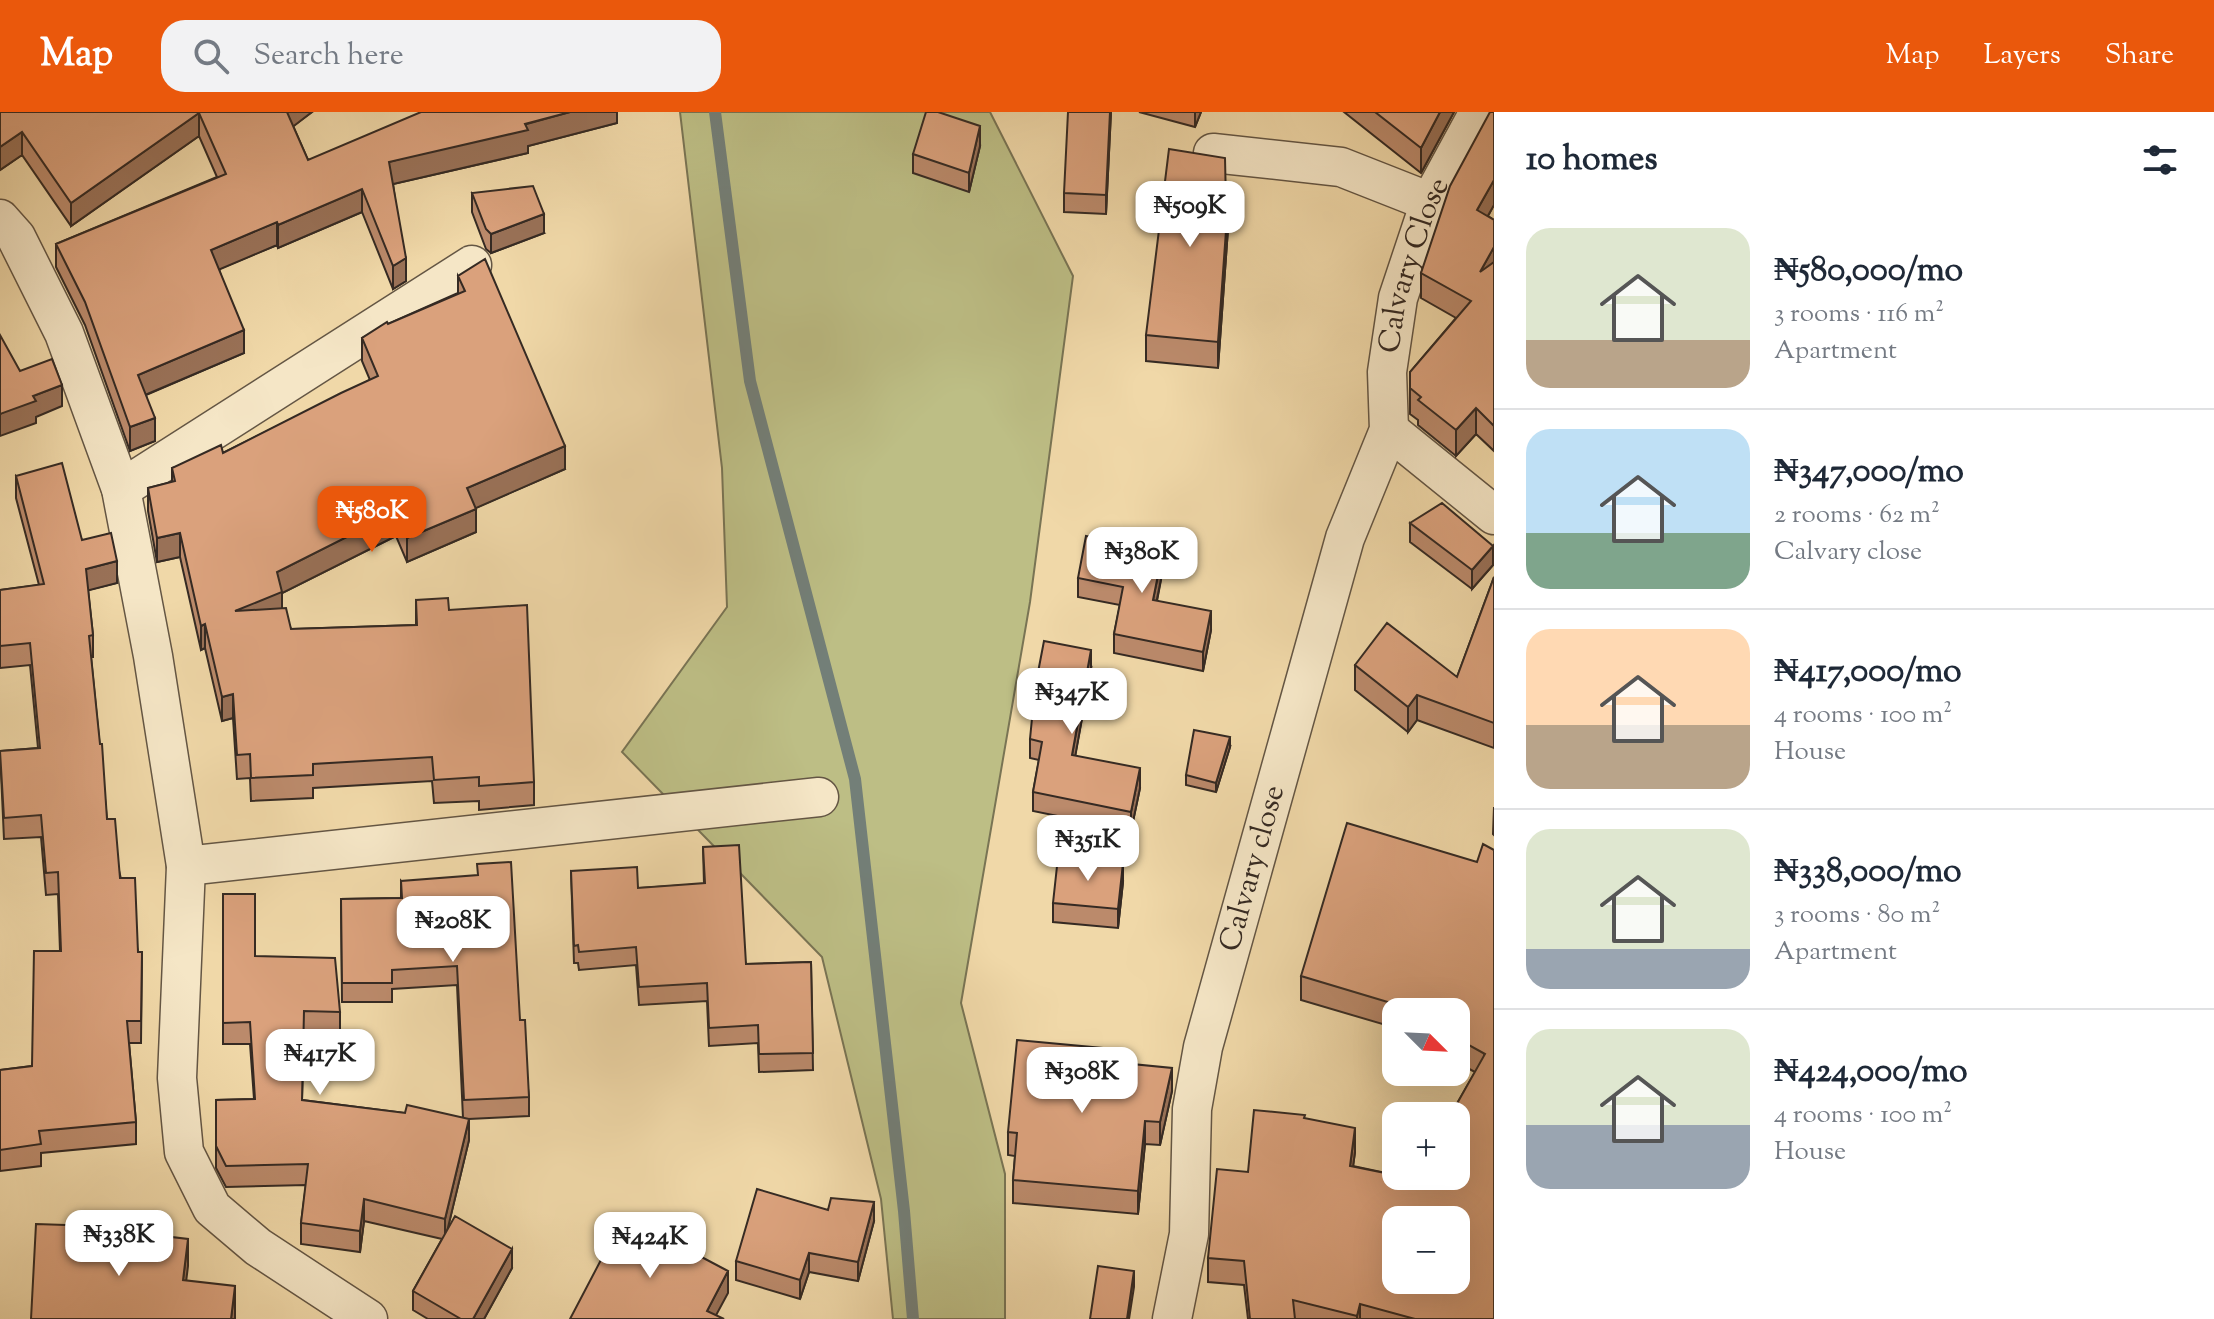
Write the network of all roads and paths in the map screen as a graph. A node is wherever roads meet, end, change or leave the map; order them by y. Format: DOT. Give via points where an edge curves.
graph roads {
  1 [pos="1479,112"];
  2 [pos="1213,153"];
  3 [pos="1430,202"];
  4 [pos="0,219"];
  5 [pos="472,265"];
  6 [pos="1389,430"];
  7 [pos="121,489"];
  8 [pos="1494,515"];
  9 [pos="819,797"];
  10 [pos="186,866"];
  11 [pos="368,1319"];
  12 [pos="1172,1319"];
  1 -- 3 [label="street, Calvary Close"];
  2 -- 3 [label="street" via="1341,167"];
  3 -- 6 [label="street, Calvary Close" via="1398,298 1387,372"];
  4 -- 7 [label="street" via="16,237 64,333"];
  5 -- 7 [label="street"];
  6 -- 8 [label="street"];
  6 -- 12 [label="street, Calvary close" via="1345,538 1203,1047 1192,1109 1189,1234"];
  7 -- 10 [label="street"];
  9 -- 10 [label="street"];
  10 -- 11 [label="street" via="177,1078 184,1152 212,1208 258,1247"];
}
